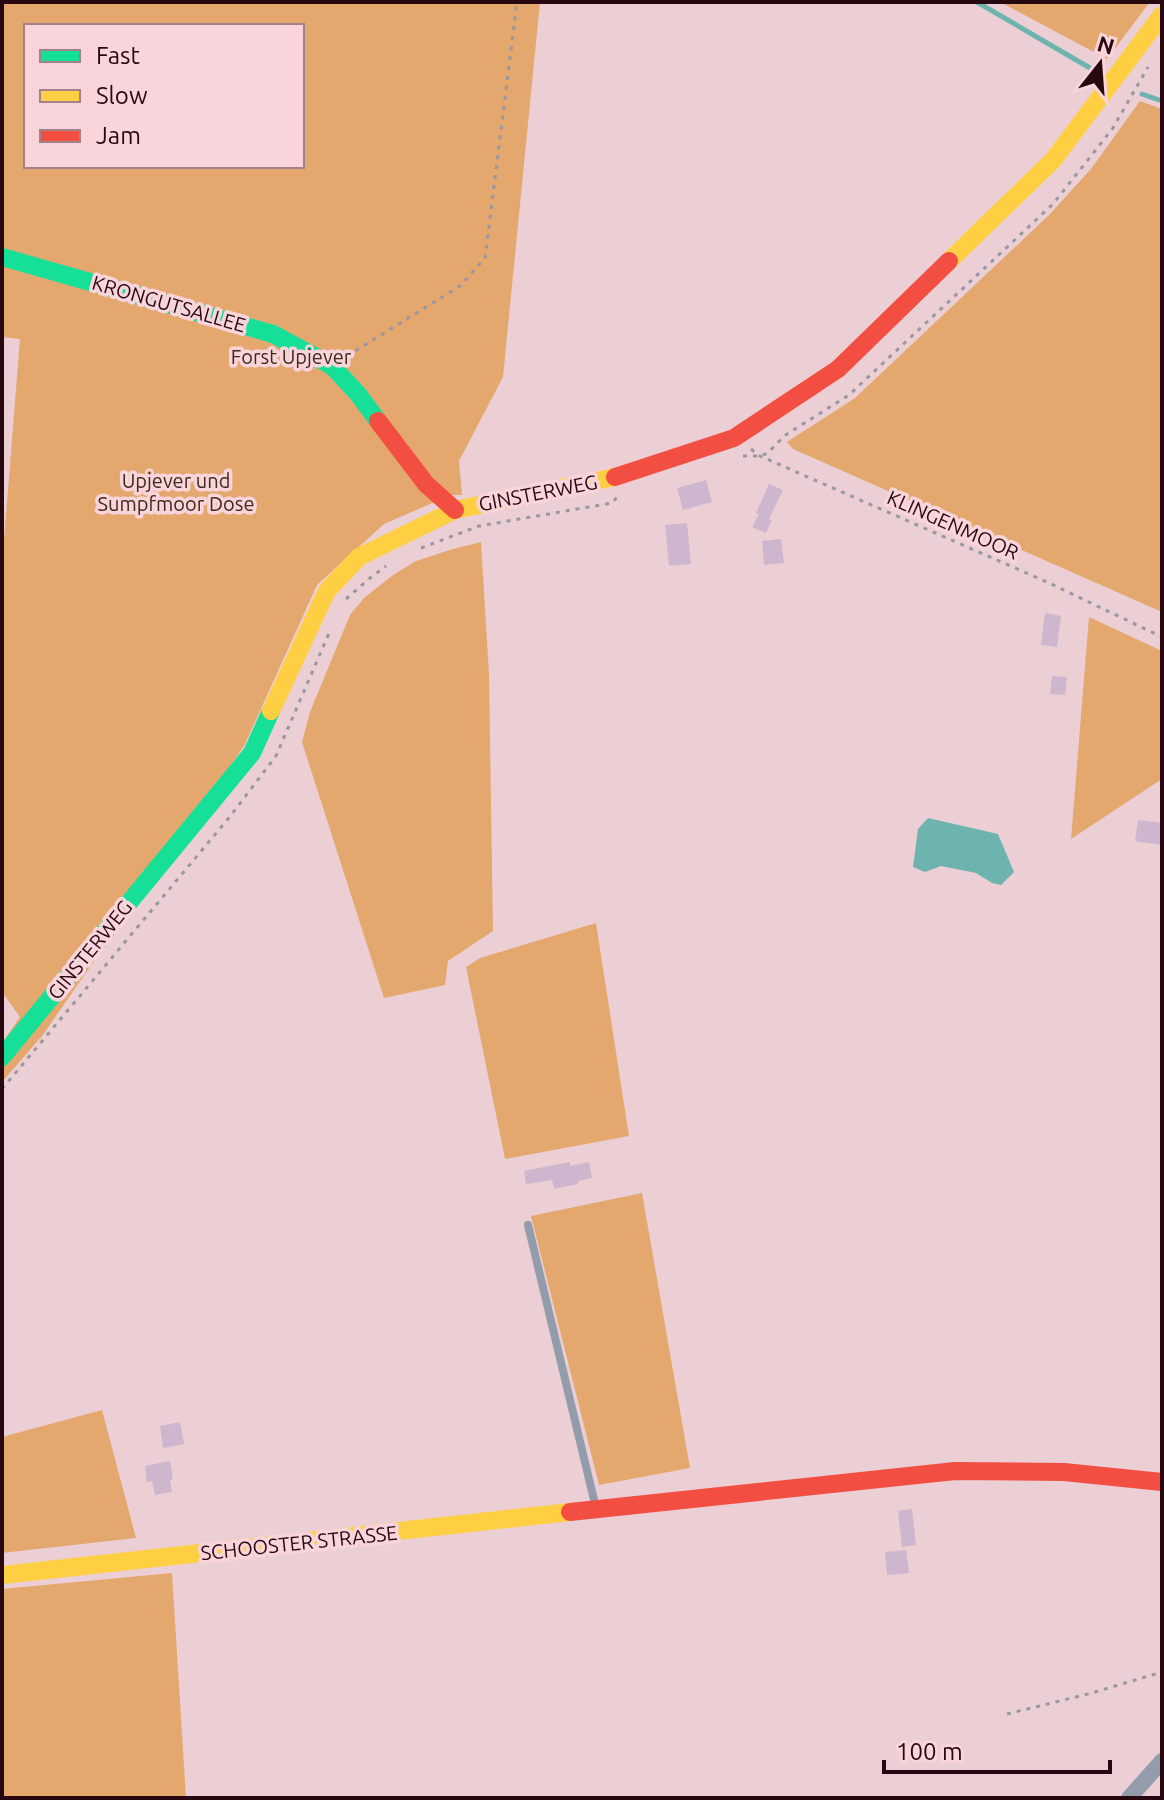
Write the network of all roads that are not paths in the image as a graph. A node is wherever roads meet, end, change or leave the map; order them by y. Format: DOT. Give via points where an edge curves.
graph roads {
  1 [pos="1162,15"];
  2 [pos="2,257"];
  3 [pos="455,510"];
  4 [pos="2,1057"];
  5 [pos="528,1225"];
  6 [pos="1162,1482"];
  7 [pos="596,1510"];
  8 [pos="2,1575"];
  9 [pos="1162,1761"];
  10 [pos="1129,1798"];
  1 -- 3 [label="street, GINSTERWEG" via="1053,160 838,369 734,438 625,475"];
  2 -- 3 [label="street, KRONGUTSALLEE" via="273,334 332,366 426,484"];
  3 -- 4 [label="street, GINSTERWEG" via="359,557 327,591 252,753"];
  5 -- 7 [label="lane"];
  6 -- 7 [label="street, SCHOOSTER STRASSE" via="1064,1472 955,1471"];
  7 -- 8 [label="street, SCHOOSTER STRASSE"];
  9 -- 10 [label="street"];
}
